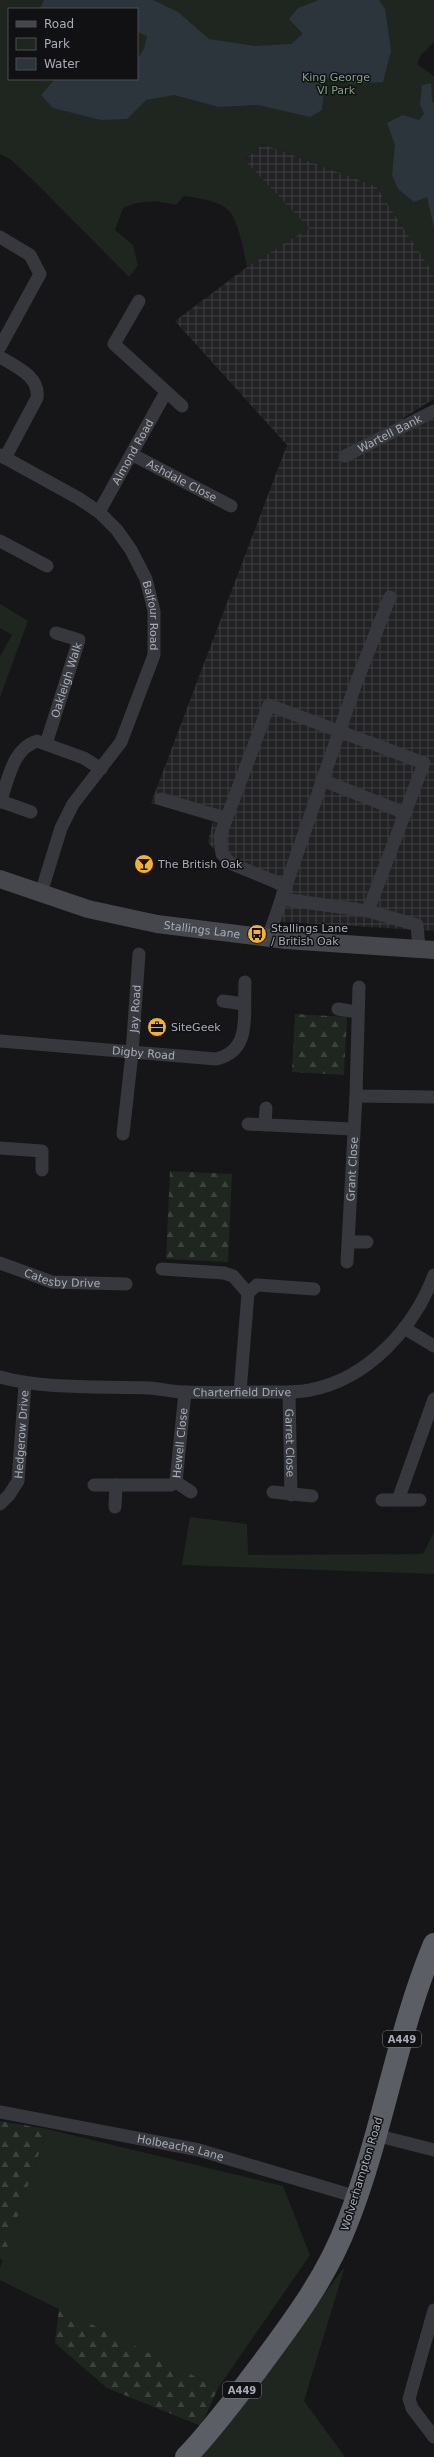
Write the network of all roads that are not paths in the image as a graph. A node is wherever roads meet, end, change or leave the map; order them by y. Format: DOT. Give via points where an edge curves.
graph roads {
  1 [pos="0,237"];
  2 [pos="139,301"];
  3 [pos="0,347"];
  4 [pos="0,357"];
  5 [pos="166,392"];
  6 [pos="182,406"];
  7 [pos="434,411"];
  8 [pos="133,455"];
  9 [pos="345,456"];
  10 [pos="3,457"];
  11 [pos="231,506"];
  12 [pos="99,512"];
  13 [pos="0,541"];
  14 [pos="47,566"];
  15 [pos="390,597"];
  16 [pos="56,633"];
  17 [pos="339,732"];
  18 [pos="46,744"];
  19 [pos="101,770"];
  20 [pos="322,780"];
  21 [pos="161,799"];
  22 [pos="0,802"];
  23 [pos="31,812"];
  24 [pos="405,813"];
  25 [pos="225,818"];
  26 [pos="0,879"];
  27 [pos="286,886"];
  28 [pos="41,893"];
  29 [pos="282,899"];
  30 [pos="368,911"];
  31 [pos="268,938"];
  32 [pos="426,950"];
  33 [pos="139,954"];
  34 [pos="245,982"];
  35 [pos="359,987"];
  36 [pos="223,1001"];
  37 [pos="244,1004"];
  38 [pos="338,1009"];
  39 [pos="357,1012"];
  40 [pos="0,1041"];
  41 [pos="132,1053"];
  42 [pos="356,1096"];
  43 [pos="434,1097"];
  44 [pos="266,1108"];
  45 [pos="248,1124"];
  46 [pos="265,1125"];
  47 [pos="352,1129"];
  48 [pos="123,1134"];
  49 [pos="0,1148"];
  50 [pos="42,1170"];
  51 [pos="349,1242"];
  52 [pos="367,1242"];
  53 [pos="347,1262"];
  54 [pos="0,1263"];
  55 [pos="162,1269"];
  56 [pos="434,1276"];
  57 [pos="126,1284"];
  58 [pos="314,1289"];
  59 [pos="248,1293"];
  60 [pos="404,1328"];
  61 [pos="434,1346"];
  62 [pos="0,1377"];
  63 [pos="25,1384"];
  64 [pos="185,1392"];
  65 [pos="240,1392"];
  66 [pos="289,1392"];
  67 [pos="434,1399"];
  68 [pos="176,1482"];
  69 [pos="94,1485"];
  70 [pos="116,1485"];
  71 [pos="191,1492"];
  72 [pos="273,1492"];
  73 [pos="291,1495"];
  74 [pos="312,1496"];
  75 [pos="382,1500"];
  76 [pos="398,1500"];
  77 [pos="420,1500"];
  78 [pos="0,1504"];
  79 [pos="115,1507"];
  80 [pos="434,1944"];
  81 [pos="0,2112"];
  82 [pos="375,2135"];
  83 [pos="434,2150"];
  84 [pos="357,2197"];
  85 [pos="434,2310"];
  86 [pos="434,2437"];
  87 [pos="186,2457"];
  1 -- 3 [label="street" via="30,255 40,274"];
  2 -- 5 [label="street" via="114,344"];
  4 -- 10 [label="street" via="33,378 38,392"];
  5 -- 6 [label="street"];
  5 -- 8 [label="street, Almond Road"];
  7 -- 9 [label="street, Wartell Bank"];
  8 -- 11 [label="street, Ashdale Close"];
  8 -- 12 [label="street, Almond Road"];
  10 -- 12 [label="street, Balfour Road"];
  12 -- 19 [label="street, Balfour Road" via="117,530 146,579 154,611 155,631 154,655 121,742"];
  13 -- 14 [label="street"];
  15 -- 17 [label="street"];
  16 -- 18 [label="street, Oakleigh Walk" via="79,640"];
  17 -- 20 [label="street"];
  17 -- 24 [label="street" via="424,763"];
  17 -- 25 [label="street" via="269,705"];
  18 -- 19 [label="street" via="84,758"];
  18 -- 22 [label="street" via="38,741 31,743 18,754"];
  19 -- 28 [label="street, Balfour Road" via="73,804 61,828"];
  20 -- 24 [label="street"];
  20 -- 27 [label="street"];
  21 -- 25 [label="street"];
  22 -- 23 [label="street"];
  24 -- 30 [label="street"];
  25 -- 27 [label="street" via="219,844 226,859 232,864"];
  26 -- 28 [label="main road, Stallings Lane"];
  27 -- 29 [label="street"];
  28 -- 31 [label="main road, Stallings Lane" via="88,909 157,924"];
  29 -- 30 [label="street"];
  29 -- 31 [label="street"];
  30 -- 32 [label="street" via="417,925"];
  31 -- 32 [label="main road, Stallings Lane"];
  33 -- 41 [label="street, Jay Road"];
  34 -- 37 [label="street, Digby Road"];
  35 -- 39 [label="street, Grant Close"];
  36 -- 37 [label="street"];
  37 -- 41 [label="street, Digby Road" via="243,1035 239,1046 224,1058"];
  38 -- 39 [label="street"];
  39 -- 42 [label="street, Grant Close"];
  40 -- 41 [label="street, Digby Road"];
  41 -- 48 [label="street, Jay Road"];
  42 -- 43 [label="street"];
  42 -- 47 [label="street, Grant Close"];
  44 -- 46 [label="street"];
  45 -- 46 [label="street"];
  46 -- 47 [label="street"];
  47 -- 51 [label="street, Grant Close"];
  49 -- 50 [label="street" via="42,1151"];
  51 -- 52 [label="street"];
  51 -- 53 [label="street, Grant Close"];
  54 -- 57 [label="street, Catesby Drive" via="52,1282"];
  55 -- 59 [label="street" via="224,1273 233,1276"];
  56 -- 60 [label="street, Charterfield Drive" via="426,1296"];
  58 -- 59 [label="street" via="257,1285"];
  59 -- 65 [label="street"];
  60 -- 61 [label="street"];
  60 -- 66 [label="street, Charterfield Drive" via="384,1350 357,1370 333,1383 310,1390"];
  62 -- 63 [label="street, Charterfield Drive"];
  63 -- 64 [label="street, Charterfield Drive" via="154,1388"];
  63 -- 78 [label="street, Hedgerow Drive" via="18,1481"];
  64 -- 65 [label="street, Charterfield Drive"];
  64 -- 68 [label="street, Hewell Close"];
  65 -- 66 [label="street, Charterfield Drive"];
  66 -- 73 [label="street, Garret Close"];
  67 -- 76 [label="street"];
  68 -- 70 [label="street, Hewell Close" via="171,1485"];
  68 -- 71 [label="street"];
  69 -- 70 [label="street, Hewell Close"];
  70 -- 79 [label="street"];
  72 -- 73 [label="street, Garret Close"];
  73 -- 74 [label="street, Garret Close"];
  75 -- 76 [label="street"];
  76 -- 77 [label="street"];
  80 -- 82 [label="highway, Wolverhampton Road / A449" via="410,2013"];
  81 -- 84 [label="street, Holbeache Lane" via="199,2150"];
  82 -- 83 [label="street"];
  82 -- 84 [label="highway, Wolverhampton Road / A449"];
  84 -- 87 [label="highway, Wolverhampton Road / A449" via="321,2279 302,2308 209,2433"];
  85 -- 86 [label="street" via="409,2399 412,2408"];
}
